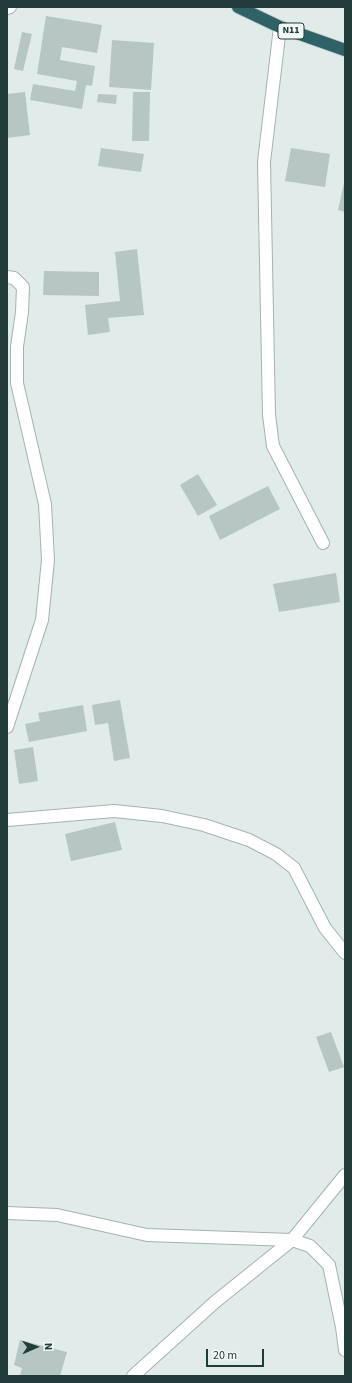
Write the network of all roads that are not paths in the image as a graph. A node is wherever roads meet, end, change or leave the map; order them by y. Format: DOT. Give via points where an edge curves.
graph roads {
  1 [pos="10,7"];
  2 [pos="238,7"];
  3 [pos="7,8"];
  4 [pos="280,27"];
  5 [pos="345,50"];
  6 [pos="7,276"];
  7 [pos="323,543"];
  8 [pos="7,727"];
  9 [pos="7,820"];
  10 [pos="345,953"];
  11 [pos="345,1175"];
  12 [pos="7,1213"];
  13 [pos="292,1240"];
  14 [pos="345,1350"];
  15 [pos="133,1376"];
  1 -- 3 [label="street"];
  2 -- 4 [label="highway, N11"];
  4 -- 5 [label="highway, N11"];
  4 -- 7 [label="street" via="264,162 268,415 273,446"];
  6 -- 8 [label="street" via="14,278 23,288 17,347 17,382 45,504 48,560 42,620"];
  9 -- 10 [label="street" via="114,811 162,816 204,825 249,840 276,854 294,868 325,928"];
  11 -- 13 [label="street"];
  12 -- 13 [label="street" via="57,1215 147,1235"];
  13 -- 14 [label="street" via="310,1246 329,1265"];
  13 -- 15 [label="street" via="215,1302"];
}
